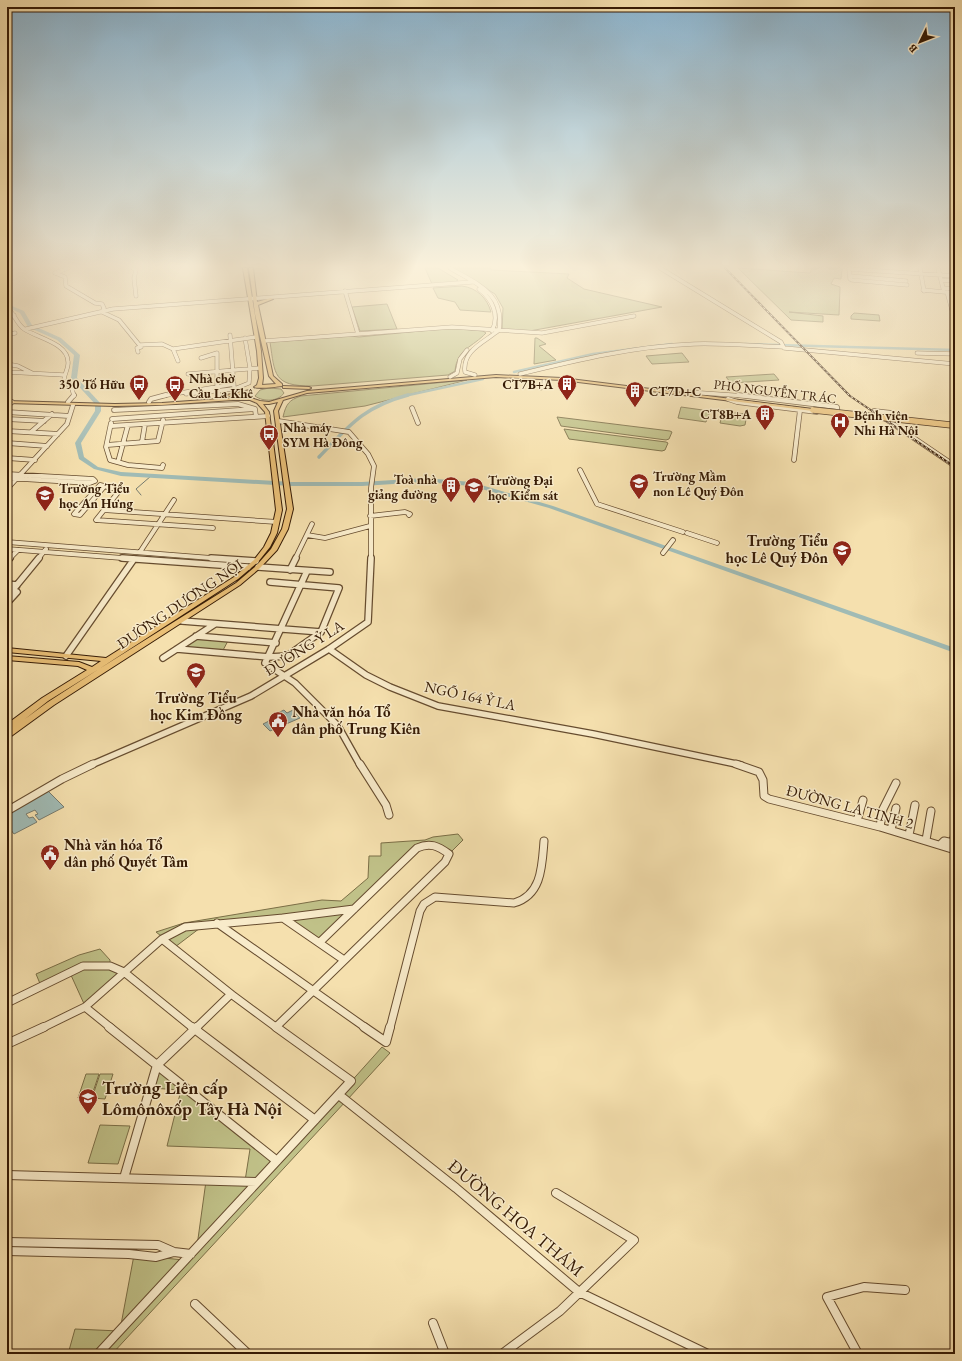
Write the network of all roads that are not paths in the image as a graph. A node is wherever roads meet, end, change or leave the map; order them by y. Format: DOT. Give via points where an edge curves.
graph roads {
  1 [pos="33,332"];
  2 [pos="129,332"];
  3 [pos="256,332"];
  4 [pos="262,332"];
  5 [pos="391,332"];
  6 [pos="491,332"];
  7 [pos="497,332"];
  8 [pos="521,332"];
  9 [pos="550,332"];
  10 [pos="760,332"];
  11 [pos="15,333"];
  12 [pos="358,334"];
  13 [pos="7,335"];
  14 [pos="230,337"];
  15 [pos="256,337"];
  16 [pos="245,338"];
  17 [pos="264,341"];
  18 [pos="140,345"];
  19 [pos="783,346"];
  20 [pos="173,349"];
  21 [pos="138,352"];
  22 [pos="916,353"];
  23 [pos="955,354"];
  24 [pos="201,358"];
  25 [pos="178,361"];
  26 [pos="7,364"];
  27 [pos="955,364"];
  28 [pos="250,368"];
  29 [pos="260,368"];
  30 [pos="233,369"];
  31 [pos="217,371"];
  32 [pos="7,372"];
  33 [pos="32,373"];
  34 [pos="188,374"];
  35 [pos="520,374"];
  36 [pos="64,375"];
  37 [pos="475,375"];
  38 [pos="450,377"];
  39 [pos="544,381"];
  40 [pos="234,384"];
  41 [pos="217,386"];
  42 [pos="260,386"];
  43 [pos="283,386"];
  44 [pos="352,386"];
  45 [pos="540,388"];
  46 [pos="648,388"];
  47 [pos="234,389"];
  48 [pos="250,391"];
  49 [pos="688,392"];
  50 [pos="218,394"];
  51 [pos="186,395"];
  52 [pos="288,396"];
  53 [pos="251,399"];
  54 [pos="728,399"];
  55 [pos="281,400"];
  56 [pos="9,401"];
  57 [pos="68,402"];
  58 [pos="149,402"];
  59 [pos="208,402"];
  60 [pos="259,402"];
  61 [pos="87,404"];
  62 [pos="73,405"];
  63 [pos="824,405"];
  64 [pos="7,406"];
  65 [pos="114,406"];
  66 [pos="165,406"];
  67 [pos="412,408"];
  68 [pos="811,408"];
  69 [pos="255,409"];
  70 [pos="800,410"];
  71 [pos="7,412"];
  72 [pos="209,412"];
  73 [pos="825,413"];
  74 [pos="892,413"];
  75 [pos="52,414"];
  76 [pos="163,415"];
  77 [pos="69,416"];
  78 [pos="268,416"];
  79 [pos="256,417"];
  80 [pos="7,419"];
  81 [pos="112,419"];
  82 [pos="209,420"];
  83 [pos="885,420"];
  84 [pos="44,421"];
  85 [pos="278,421"];
  86 [pos="162,423"];
  87 [pos="418,423"];
  88 [pos="908,423"];
  89 [pos="145,424"];
  90 [pos="128,425"];
  91 [pos="954,425"];
  92 [pos="111,426"];
  93 [pos="7,431"];
  94 [pos="31,432"];
  95 [pos="58,434"];
  96 [pos="271,434"];
  97 [pos="279,434"];
  98 [pos="142,442"];
  99 [pos="7,443"];
  100 [pos="123,444"];
  101 [pos="107,445"];
  102 [pos="48,446"];
  103 [pos="7,458"];
  104 [pos="35,460"];
  105 [pos="794,460"];
  106 [pos="118,462"];
  107 [pos="163,465"];
  108 [pos="955,466"];
  109 [pos="580,470"];
  110 [pos="7,474"];
  111 [pos="18,477"];
  112 [pos="7,478"];
  113 [pos="101,486"];
  114 [pos="7,489"];
  115 [pos="174,500"];
  116 [pos="104,510"];
  117 [pos="165,514"];
  118 [pos="408,515"];
  119 [pos="370,516"];
  120 [pos="277,522"];
  121 [pos="158,524"];
  122 [pos="312,524"];
  123 [pos="370,526"];
  124 [pos="213,528"];
  125 [pos="306,536"];
  126 [pos="673,540"];
  127 [pos="7,542"];
  128 [pos="717,542"];
  129 [pos="48,545"];
  130 [pos="7,549"];
  131 [pos="18,550"];
  132 [pos="44,551"];
  133 [pos="140,552"];
  134 [pos="664,553"];
  135 [pos="134,559"];
  136 [pos="7,562"];
  137 [pos="257,564"];
  138 [pos="248,567"];
  139 [pos="290,570"];
  140 [pos="307,571"];
  141 [pos="330,572"];
  142 [pos="270,582"];
  143 [pos="7,584"];
  144 [pos="301,584"];
  145 [pos="17,585"];
  146 [pos="17,592"];
  147 [pos="7,597"];
  148 [pos="208,601"];
  149 [pos="7,603"];
  150 [pos="182,621"];
  151 [pos="215,624"];
  152 [pos="282,629"];
  153 [pos="321,632"];
  154 [pos="196,636"];
  155 [pos="276,643"];
  156 [pos="177,648"];
  157 [pos="329,649"];
  158 [pos="7,650"];
  159 [pos="269,657"];
  160 [pos="7,658"];
  161 [pos="163,658"];
  162 [pos="64,660"];
  163 [pos="108,660"];
  164 [pos="93,670"];
  165 [pos="284,675"];
  166 [pos="7,728"];
  167 [pos="7,735"];
  168 [pos="758,771"];
  169 [pos="896,783"];
  170 [pos="863,800"];
  171 [pos="915,805"];
  172 [pos="896,808"];
  173 [pos="7,811"];
  174 [pos="931,811"];
  175 [pos="388,815"];
  176 [pos="857,821"];
  177 [pos="880,826"];
  178 [pos="891,830"];
  179 [pos="955,833"];
  180 [pos="909,835"];
  181 [pos="926,840"];
  182 [pos="544,841"];
  183 [pos="940,845"];
  184 [pos="955,850"];
  185 [pos="354,909"];
  186 [pos="283,918"];
  187 [pos="217,923"];
  188 [pos="162,939"];
  189 [pos="320,942"];
  190 [pos="344,960"];
  191 [pos="124,972"];
  192 [pos="132,977"];
  193 [pos="116,979"];
  194 [pos="313,991"];
  195 [pos="231,994"];
  196 [pos="7,1003"];
  197 [pos="85,1006"];
  198 [pos="276,1027"];
  199 [pos="195,1029"];
  200 [pos="7,1044"];
  201 [pos="157,1065"];
  202 [pos="339,1095"];
  203 [pos="315,1120"];
  204 [pos="277,1161"];
  205 [pos="7,1175"];
  206 [pos="124,1178"];
  207 [pos="257,1182"];
  208 [pos="556,1193"];
  209 [pos="7,1242"];
  210 [pos="7,1251"];
  211 [pos="174,1252"];
  212 [pos="191,1254"];
  213 [pos="905,1290"];
  214 [pos="579,1292"];
  215 [pos="195,1304"];
  216 [pos="433,1323"];
  217 [pos="506,1353"];
  218 [pos="704,1353"];
  219 [pos="98,1354"];
  220 [pos="248,1354"];
  221 [pos="445,1354"];
  222 [pos="858,1354"];
  1 -- 36 [label="street" via="64,350 69,364"];
  2 -- 18 [label="street"];
  3 -- 15 [label="main road"];
  4 -- 17 [label="main road"];
  5 -- 12 [label="street"];
  6 -- 38 [label="street" via="463,354 458,362 457,373"];
  7 -- 37 [label="street" via="464,359 465,372"];
  8 -- 9 [label="street"];
  10 -- 19 [label="street"];
  11 -- 13 [label="street"];
  12 -- 17 [label="street"];
  14 -- 16 [label="street"];
  14 -- 20 [label="street"];
  14 -- 30 [label="street"];
  15 -- 16 [label="street"];
  15 -- 29 [label="main road"];
  16 -- 28 [label="street"];
  17 -- 43 [label="main road" via="270,376"];
  18 -- 20 [label="street" via="162,344"];
  18 -- 21 [label="street" via="141,347 137,348"];
  19 -- 27 [label="street"];
  19 -- 35 [label="street" via="695,344 650,348"];
  20 -- 25 [label="street"];
  22 -- 23 [label="street"];
  24 -- 31 [label="street" via="217,353"];
  26 -- 33 [label="street"];
  28 -- 29 [label="street"];
  28 -- 30 [label="street"];
  28 -- 47 [label="street" via="249,383"];
  29 -- 42 [label="main road"];
  30 -- 31 [label="street"];
  30 -- 40 [label="street"];
  31 -- 34 [label="street"];
  31 -- 41 [label="street"];
  32 -- 33 [label="street"];
  33 -- 36 [label="street"];
  35 -- 37 [label="main road, PHỐ NGUYỄN TRÁC"];
  35 -- 46 [label="main road, PHỐ NGUYỄN TRÁC"];
  36 -- 57 [label="street" via="64,380 74,396"];
  37 -- 38 [label="main road, PHỐ NGUYỄN TRÁC"];
  38 -- 44 [label="main road, PHỐ NGUYỄN TRÁC"];
  39 -- 45 [label="street" via="544,386"];
  40 -- 41 [label="street"];
  40 -- 47 [label="street"];
  41 -- 50 [label="street"];
  41 -- 51 [label="street"];
  42 -- 43 [label="main road, PHỐ NGUYỄN TRÁC"];
  42 -- 48 [label="main road"];
  43 -- 44 [label="main road, PHỐ NGUYỄN TRÁC" via="305,389"];
  43 -- 52 [label="main road" via="290,391"];
  44 -- 46 [label="main road, PHỐ NGUYỄN TRÁC" via="496,376 562,379"];
  44 -- 52 [label="main road, PHỐ NGUYỄN TRÁC"];
  46 -- 49 [label="main road, PHỐ NGUYỄN TRÁC"];
  46 -- 54 [label="main road, PHỐ NGUYỄN TRÁC"];
  47 -- 50 [label="street"];
  48 -- 50 [label="main road"];
  48 -- 53 [label="main road" via="248,396"];
  49 -- 63 [label="street, PHỐ NGUYỄN TRÁC"];
  49 -- 68 [label="main road, PHỐ NGUYỄN TRÁC"];
  50 -- 51 [label="main road"];
  51 -- 58 [label="main road"];
  51 -- 58 [label="street" via="151,399"];
  52 -- 55 [label="main road, PHỐ NGUYỄN TRÁC"];
  53 -- 59 [label="main road"];
  53 -- 60 [label="main road"];
  54 -- 68 [label="main road, PHỐ NGUYỄN TRÁC"];
  54 -- 70 [label="street, PHỐ NGUYỄN TRÁC"];
  55 -- 60 [label="main road"];
  55 -- 85 [label="main road, ĐƯỜNG DƯƠNG NỘI" via="276,411"];
  56 -- 57 [label="main road"];
  56 -- 62 [label="main road"];
  56 -- 64 [label="street"];
  57 -- 61 [label="main road"];
  58 -- 65 [label="main road"];
  59 -- 66 [label="main road"];
  59 -- 69 [label="street" via="238,404"];
  59 -- 72 [label="street"];
  60 -- 78 [label="main road, ĐƯỜNG DƯƠNG NỘI" via="266,409"];
  61 -- 62 [label="main road"];
  61 -- 65 [label="main road"];
  62 -- 77 [label="street"];
  63 -- 73 [label="street"];
  63 -- 73 [label="street, PHỐ NGUYỄN TRÁC" via="837,407 838,414"];
  65 -- 66 [label="main road"];
  65 -- 81 [label="street"];
  66 -- 76 [label="street"];
  67 -- 87 [label="street"];
  68 -- 91 [label="main road, PHỐ NGUYỄN TRÁC, bridge"];
  68 -- 91 [label="main road, PHỐ NGUYỄN TRÁC, bridge" via="946,422"];
  69 -- 72 [label="street"];
  69 -- 79 [label="street"];
  70 -- 73 [label="street, PHỐ NGUYỄN TRÁC"];
  70 -- 105 [label="street"];
  71 -- 75 [label="street"];
  72 -- 76 [label="street"];
  72 -- 82 [label="street"];
  74 -- 83 [label="street" via="874,411"];
  75 -- 77 [label="street"];
  75 -- 84 [label="street"];
  76 -- 81 [label="street"];
  76 -- 86 [label="street"];
  77 -- 95 [label="street" via="67,424"];
  78 -- 79 [label="street"];
  78 -- 96 [label="main road, ĐƯỜNG DƯƠNG NỘI"];
  79 -- 82 [label="street"];
  80 -- 84 [label="street"];
  81 -- 92 [label="street"];
  82 -- 86 [label="street"];
  83 -- 88 [label="street"];
  83 -- 108 [label="street"];
  84 -- 94 [label="street"];
  85 -- 97 [label="main road, ĐƯỜNG DƯƠNG NỘI"];
  85 -- 119 [label="street, ĐƯỜNG Ỷ LA" via="349,432 368,454 374,466"];
  86 -- 89 [label="street"];
  86 -- 98 [label="street" via="158,441"];
  89 -- 90 [label="street"];
  89 -- 98 [label="street"];
  90 -- 92 [label="street"];
  90 -- 100 [label="street"];
  92 -- 101 [label="street"];
  93 -- 94 [label="street"];
  94 -- 95 [label="street"];
  95 -- 102 [label="street"];
  96 -- 97 [label="main road"];
  96 -- 120 [label="main road, ĐƯỜNG DƯƠNG NỘI" via="279,510"];
  97 -- 137 [label="main road, ĐƯỜNG DƯƠNG NỘI" via="290,509 274,550"];
  98 -- 100 [label="street"];
  99 -- 102 [label="street"];
  100 -- 101 [label="street"];
  100 -- 106 [label="street"];
  101 -- 106 [label="street" via="110,460"];
  102 -- 104 [label="street"];
  103 -- 104 [label="street"];
  104 -- 111 [label="street"];
  106 -- 107 [label="street" via="162,468"];
  109 -- 128 [label="street" via="597,504"];
  110 -- 111 [label="street"];
  111 -- 112 [label="street"];
  111 -- 113 [label="street" via="93,483"];
  111 -- 114 [label="street"];
  113 -- 113 [label="street" via="80,515 74,514"];
  113 -- 116 [label="street" via="120,490"];
  115 -- 117 [label="street"];
  116 -- 117 [label="street"];
  116 -- 121 [label="street" via="96,520"];
  117 -- 120 [label="street"];
  117 -- 121 [label="street"];
  118 -- 119 [label="street" via="410,514 405,512"];
  119 -- 123 [label="street, ĐƯỜNG Ỷ LA"];
  120 -- 137 [label="main road, ĐƯỜNG DƯƠNG NỘI" via="268,547"];
  121 -- 124 [label="street"];
  121 -- 133 [label="street"];
  122 -- 125 [label="street"];
  123 -- 125 [label="street" via="325,538"];
  123 -- 157 [label="street, ĐƯỜNG Ỷ LA" via="368,622"];
  125 -- 139 [label="street"];
  126 -- 134 [label="street"];
  127 -- 129 [label="street"];
  129 -- 132 [label="street"];
  129 -- 133 [label="street"];
  130 -- 131 [label="street"];
  131 -- 132 [label="street"];
  131 -- 136 [label="street"];
  132 -- 135 [label="street"];
  132 -- 145 [label="street"];
  133 -- 137 [label="street"];
  135 -- 138 [label="street"];
  135 -- 162 [label="street"];
  137 -- 138 [label="main road, ĐƯỜNG DƯƠNG NỘI"];
  137 -- 139 [label="street"];
  137 -- 148 [label="main road, ĐƯỜNG DƯƠNG NỘI"];
  138 -- 148 [label="main road, ĐƯỜNG DƯƠNG NỘI"];
  139 -- 140 [label="street"];
  140 -- 141 [label="street"];
  140 -- 144 [label="street"];
  142 -- 144 [label="street"];
  143 -- 145 [label="street"];
  144 -- 152 [label="street"];
  144 -- 153 [label="street" via="339,588"];
  145 -- 147 [label="street"];
  146 -- 149 [label="street"];
  148 -- 150 [label="main road, ĐƯỜNG DƯƠNG NỘI"];
  148 -- 163 [label="main road, ĐƯỜNG DƯƠNG NỘI"];
  150 -- 151 [label="street"];
  150 -- 167 [label="main road, ĐƯỜNG DƯƠNG NỘI" via="51,703"];
  151 -- 152 [label="street"];
  151 -- 154 [label="street"];
  152 -- 153 [label="street"];
  152 -- 155 [label="street"];
  153 -- 159 [label="street" via="287,656"];
  154 -- 155 [label="street"];
  154 -- 156 [label="street"];
  155 -- 159 [label="street"];
  156 -- 159 [label="street"];
  156 -- 161 [label="street"];
  157 -- 165 [label="street, ĐƯỜNG Ỷ LA"];
  157 -- 168 [label="street, NGÕ 164 Ỷ LA" via="366,675 438,706 694,754"];
  158 -- 162 [label="main road"];
  159 -- 165 [label="street" via="265,663"];
  160 -- 162 [label="main road"];
  162 -- 163 [label="main road"];
  162 -- 164 [label="main road"];
  163 -- 164 [label="main road, ĐƯỜNG DƯƠNG NỘI"];
  164 -- 166 [label="main road, ĐƯỜNG DƯƠNG NỘI"];
  165 -- 173 [label="street, ĐƯỜNG Ỷ LA" via="251,696 107,757 62,779"];
  165 -- 175 [label="street" via="338,726 386,805"];
  168 -- 176 [label="street, ĐƯỜNG LA TINH 2" via="764,796 769,799"];
  169 -- 177 [label="street" via="883,809"];
  170 -- 176 [label="street"];
  171 -- 180 [label="street"];
  172 -- 178 [label="street"];
  174 -- 181 [label="street"];
  176 -- 177 [label="street, ĐƯỜNG LA TINH 2"];
  177 -- 178 [label="street, ĐƯỜNG LA TINH 2"];
  178 -- 180 [label="street, ĐƯỜNG LA TINH 2"];
  179 -- 183 [label="street" via="953,843 944,841"];
  180 -- 181 [label="street, ĐƯỜNG LA TINH 2"];
  181 -- 183 [label="street, ĐƯỜNG LA TINH 2"];
  182 -- 194 [label="street" via="535,890 523,902 435,897 424,904 386,1042"];
  183 -- 184 [label="street, ĐƯỜNG LA TINH 2"];
  185 -- 186 [label="street"];
  185 -- 189 [label="street"];
  185 -- 190 [label="street" via="423,844 436,845 449,854 445,862"];
  186 -- 187 [label="street"];
  186 -- 189 [label="street"];
  187 -- 188 [label="street" via="185,927"];
  187 -- 194 [label="street"];
  188 -- 191 [label="street"];
  188 -- 195 [label="street"];
  189 -- 190 [label="street"];
  190 -- 194 [label="street"];
  191 -- 192 [label="street"];
  191 -- 193 [label="street"];
  191 -- 196 [label="street" via="110,966 82,966"];
  192 -- 193 [label="street"];
  192 -- 199 [label="street"];
  193 -- 197 [label="street"];
  194 -- 198 [label="street"];
  195 -- 198 [label="street"];
  195 -- 199 [label="street"];
  197 -- 200 [label="street"];
  197 -- 201 [label="street"];
  198 -- 202 [label="street" via="351,1082"];
  199 -- 201 [label="street"];
  199 -- 203 [label="street"];
  201 -- 204 [label="street"];
  201 -- 206 [label="street"];
  202 -- 203 [label="street"];
  202 -- 214 [label="street, ĐƯỜNG HOA THÁM" via="456,1188"];
  203 -- 204 [label="street"];
  204 -- 207 [label="street"];
  205 -- 206 [label="street"];
  206 -- 207 [label="street"];
  207 -- 212 [label="street"];
  208 -- 214 [label="street" via="634,1240"];
  209 -- 211 [label="street" via="158,1245"];
  210 -- 211 [label="street" via="156,1257"];
  211 -- 212 [label="street"];
  212 -- 219 [label="street"];
  213 -- 222 [label="street" via="864,1287 827,1297"];
  214 -- 217 [label="street" via="560,1311"];
  214 -- 218 [label="street, ĐƯỜNG HOA THÁM"];
  215 -- 220 [label="street"];
  216 -- 221 [label="street"];
}
